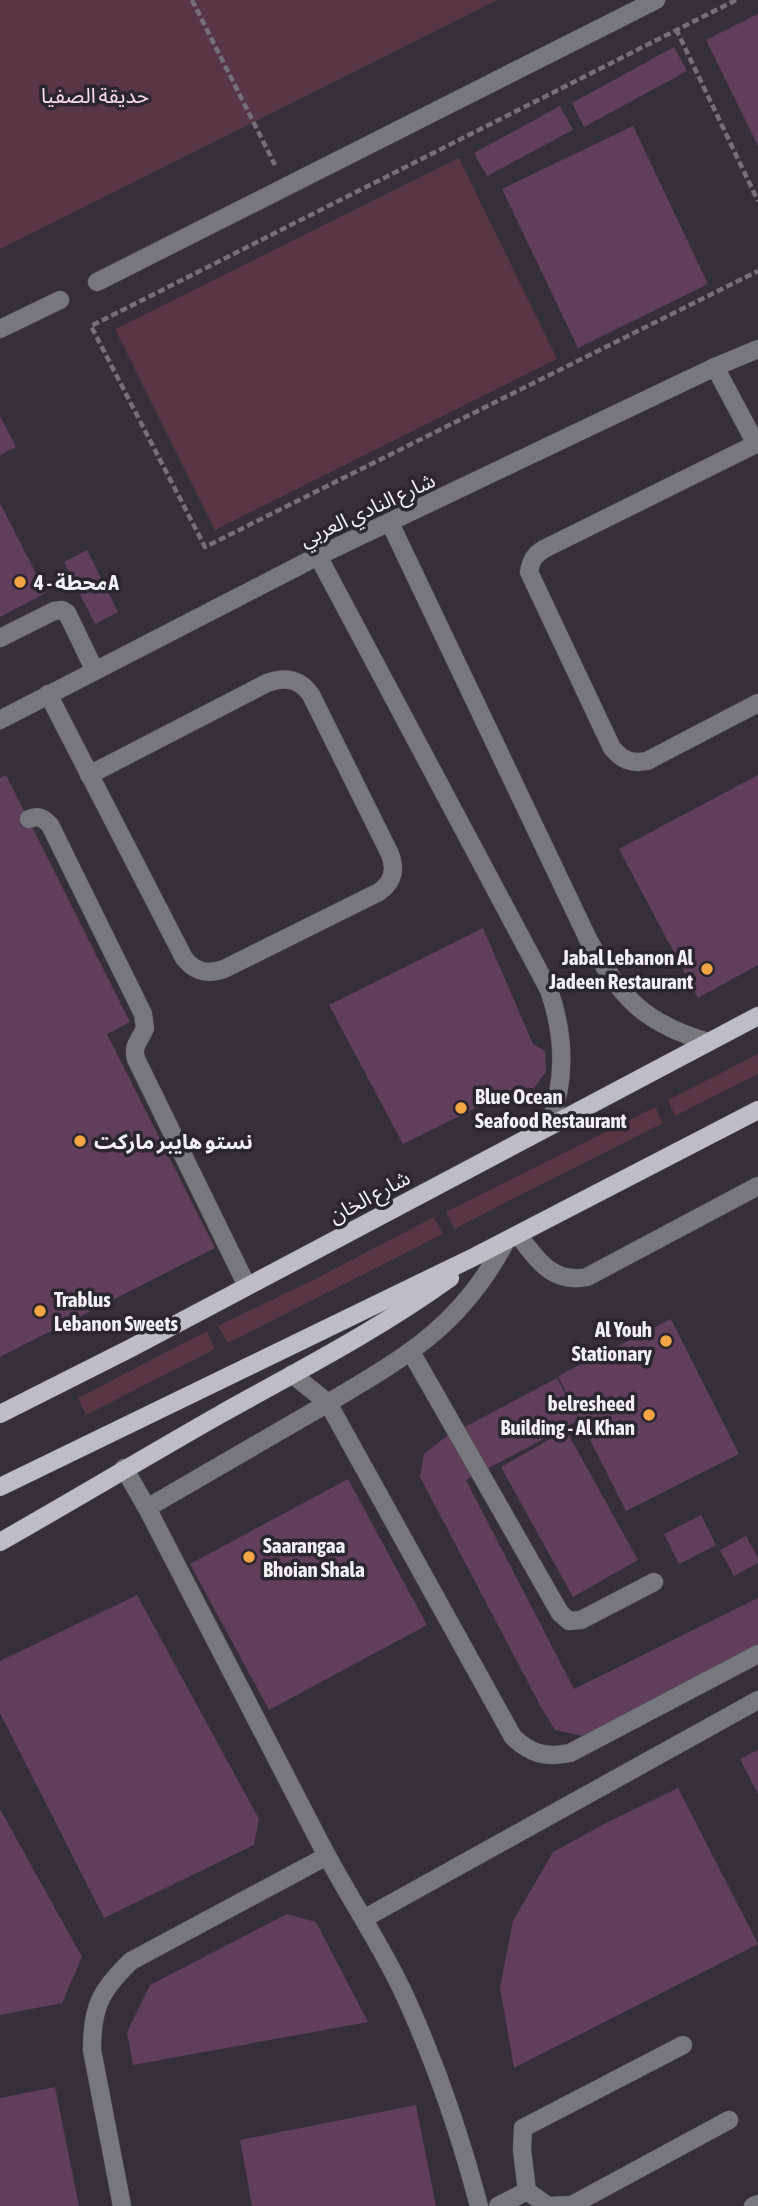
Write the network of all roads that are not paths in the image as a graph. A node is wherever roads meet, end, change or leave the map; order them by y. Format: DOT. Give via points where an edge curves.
graph roads {
  1 [pos="656,0"];
  2 [pos="97,282"];
  3 [pos="60,300"];
  4 [pos="0,329"];
  5 [pos="758,349"];
  6 [pos="715,366"];
  7 [pos="757,444"];
  8 [pos="390,523"];
  9 [pos="318,556"];
  10 [pos="0,638"];
  11 [pos="95,671"];
  12 [pos="48,694"];
  13 [pos="758,703"];
  14 [pos="0,720"];
  15 [pos="89,775"];
  16 [pos="29,819"];
  17 [pos="758,1016"];
  18 [pos="708,1042"];
  19 [pos="758,1110"];
  20 [pos="549,1126"];
  21 [pos="758,1186"];
  22 [pos="512,1238"];
  23 [pos="477,1256"];
  24 [pos="247,1286"];
  25 [pos="411,1352"];
  26 [pos="292,1374"];
  27 [pos="328,1403"];
  28 [pos="0,1414"];
  29 [pos="124,1468"];
  30 [pos="0,1487"];
  31 [pos="147,1508"];
  32 [pos="0,1542"];
  33 [pos="654,1582"];
  34 [pos="758,1654"];
  35 [pos="758,1700"];
  36 [pos="327,1856"];
  37 [pos="365,1919"];
  38 [pos="682,2045"];
  39 [pos="729,2120"];
  40 [pos="527,2191"];
  41 [pos="122,2206"];
  42 [pos="479,2206"];
  43 [pos="498,2206"];
  1 -- 2 [label="street"];
  3 -- 4 [label="street"];
  5 -- 6 [label="street, شارع النادي العربي"];
  6 -- 7 [label="street"];
  6 -- 8 [label="street, شارع النادي العربي"];
  7 -- 13 [label="street" via="544,549 529,572 612,748 626,761 647,761"];
  8 -- 9 [label="street, شارع النادي العربي"];
  8 -- 18 [label="street" via="602,963 635,1006 657,1022"];
  9 -- 11 [label="street, شارع النادي العربي"];
  9 -- 20 [label="street" via="549,990 563,1058"];
  10 -- 11 [label="street" via="62,610"];
  11 -- 12 [label="street, شارع النادي العربي"];
  12 -- 14 [label="street, شارع النادي العربي"];
  12 -- 15 [label="street"];
  15 -- 15 [label="street" via="184,958 206,973 224,969 379,892 393,876 390,854 312,695 297,681 267,682"];
  16 -- 24 [label="street" via="43,818 50,825 142,1014 145,1028 136,1042 136,1059"];
  17 -- 18 [label="main road, شارع الخان"];
  18 -- 20 [label="main road, شارع الخان"];
  19 -- 22 [label="main road"];
  20 -- 24 [label="main road, شارع الخان"];
  21 -- 22 [label="street" via="587,1277 556,1275"];
  22 -- 23 [label="main road"];
  22 -- 25 [label="street" via="466,1303"];
  23 -- 26 [label="main road" via="416,1301"];
  23 -- 30 [label="main road"];
  24 -- 28 [label="main road, شارع الخان"];
  25 -- 27 [label="street"];
  25 -- 33 [label="street" via="559,1613 569,1621 581,1620"];
  26 -- 27 [label="street"];
  26 -- 29 [label="main road"];
  27 -- 31 [label="street"];
  27 -- 34 [label="street" via="509,1731 524,1748 538,1755 570,1753"];
  29 -- 31 [label="street"];
  29 -- 32 [label="main road"];
  31 -- 36 [label="street"];
  35 -- 37 [label="street"];
  36 -- 37 [label="street"];
  36 -- 41 [label="street" via="131,1961 99,2000 92,2050"];
  37 -- 42 [label="street" via="438,2073"];
  38 -- 40 [label="street" via="523,2128"];
  39 -- 40 [label="street" via="572,2204 548,2206"];
  40 -- 43 [label="street"];
}
